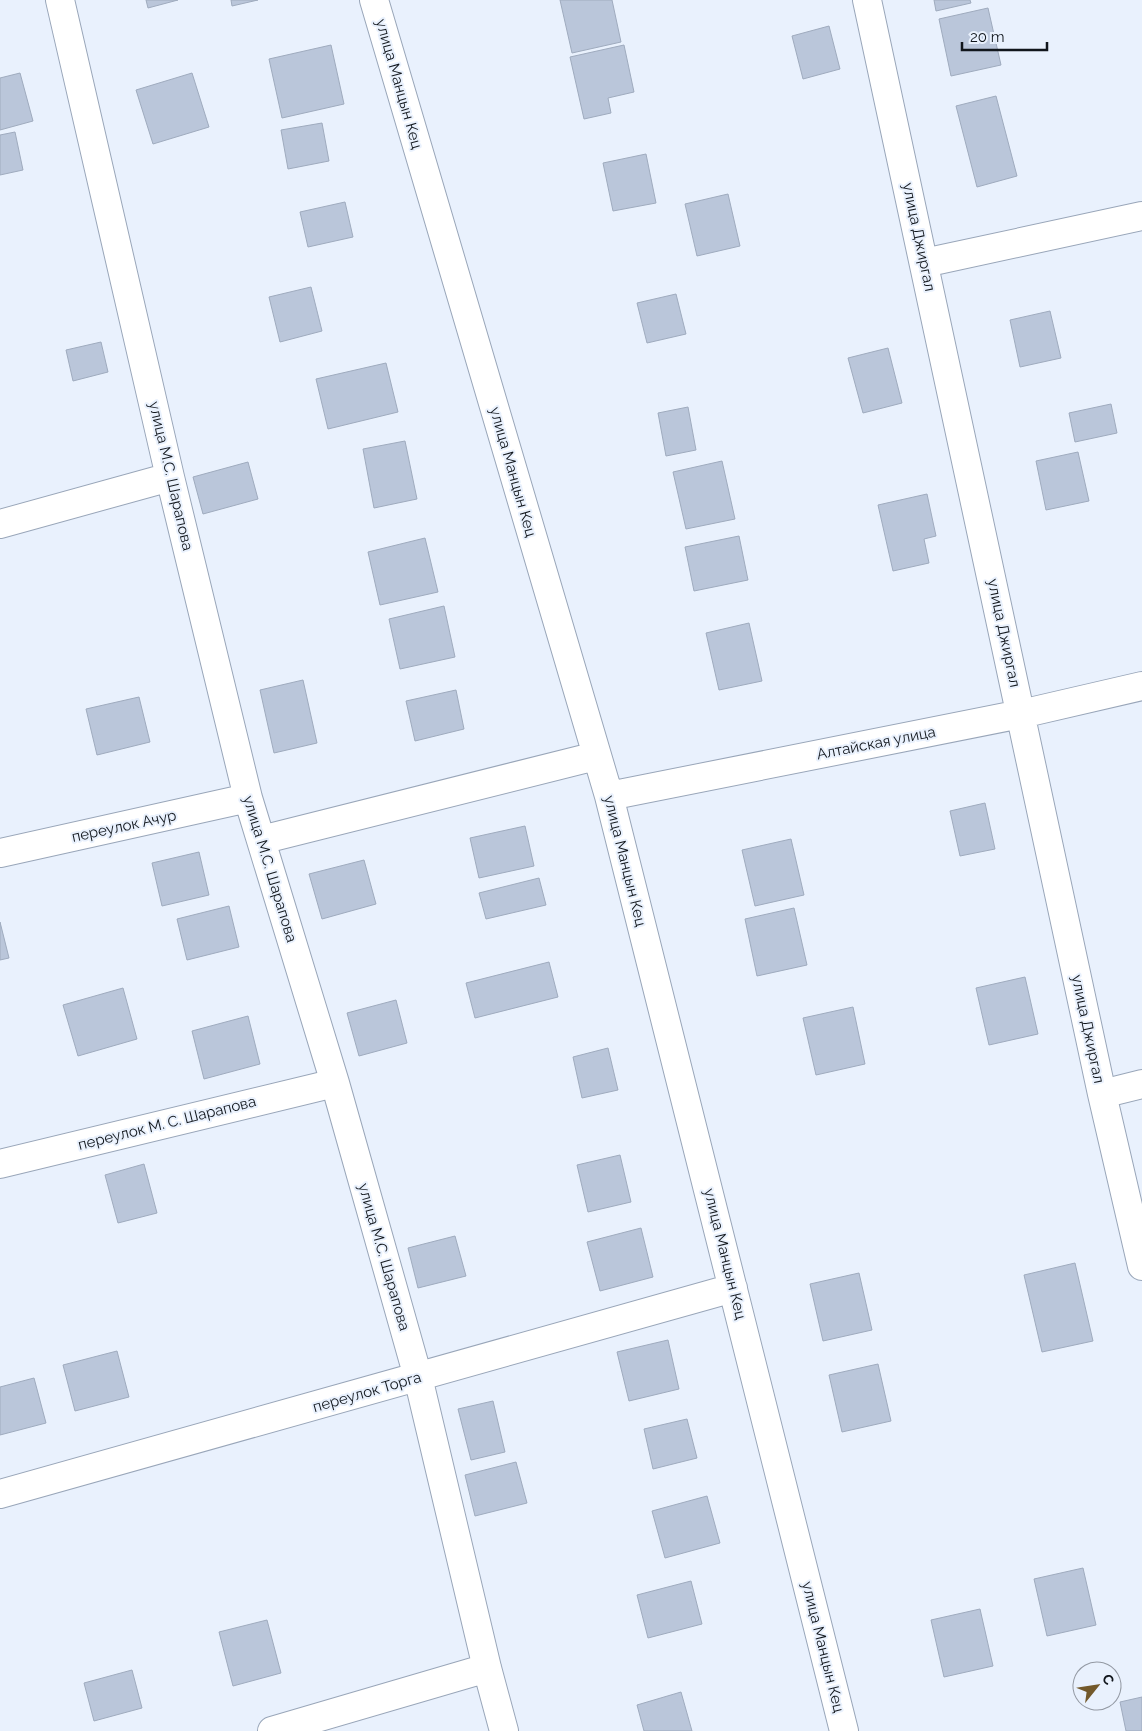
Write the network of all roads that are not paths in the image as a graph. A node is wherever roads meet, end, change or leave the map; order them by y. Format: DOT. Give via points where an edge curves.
graph roads {
  1 [pos="60,0"];
  2 [pos="374,0"];
  3 [pos="867,0"];
  4 [pos="1142,216"];
  5 [pos="924,263"];
  6 [pos="170,477"];
  7 [pos="0,524"];
  8 [pos="1142,686"];
  9 [pos="1021,714"];
  10 [pos="596,756"];
  11 [pos="609,796"];
  12 [pos="248,798"];
  13 [pos="261,840"];
  14 [pos="0,853"];
  15 [pos="335,1082"];
  16 [pos="1142,1084"];
  17 [pos="1102,1094"];
  18 [pos="0,1164"];
  19 [pos="1142,1266"];
  20 [pos="733,1288"];
  21 [pos="418,1377"];
  22 [pos="0,1494"];
  23 [pos="487,1668"];
  24 [pos="272,1731"];
  25 [pos="504,1731"];
  26 [pos="844,1731"];
  1 -- 6 [label="street, улица М.С. Шарапова"];
  2 -- 10 [label="street, улица Манцын Кец"];
  3 -- 5 [label="street, улица Джиргал"];
  4 -- 5 [label="street"];
  5 -- 9 [label="street, улица Джиргал"];
  6 -- 7 [label="street"];
  6 -- 12 [label="street, улица М.С. Шарапова"];
  8 -- 9 [label="street, Алтайская улица"];
  9 -- 11 [label="street, Алтайская улица"];
  9 -- 17 [label="street, улица Джиргал"];
  10 -- 11 [label="street, улица Манцын Кец"];
  10 -- 13 [label="street"];
  11 -- 20 [label="street, улица Манцын Кец"];
  12 -- 13 [label="street, улица М.С. Шарапова"];
  12 -- 14 [label="street, переулок Ачур"];
  13 -- 15 [label="street, улица М.С. Шарапова"];
  15 -- 18 [label="street, переулок М. С. Шарапова"];
  15 -- 21 [label="street, улица М.С. Шарапова"];
  16 -- 17 [label="street"];
  17 -- 19 [label="street, улица Джиргал"];
  20 -- 21 [label="street, переулок Торга"];
  20 -- 26 [label="street, улица Манцын Кец"];
  21 -- 22 [label="street, переулок Торга"];
  21 -- 23 [label="street, улица М.С. Шарапова"];
  23 -- 24 [label="street"];
  23 -- 25 [label="street, улица М.С. Шарапова"];
}
